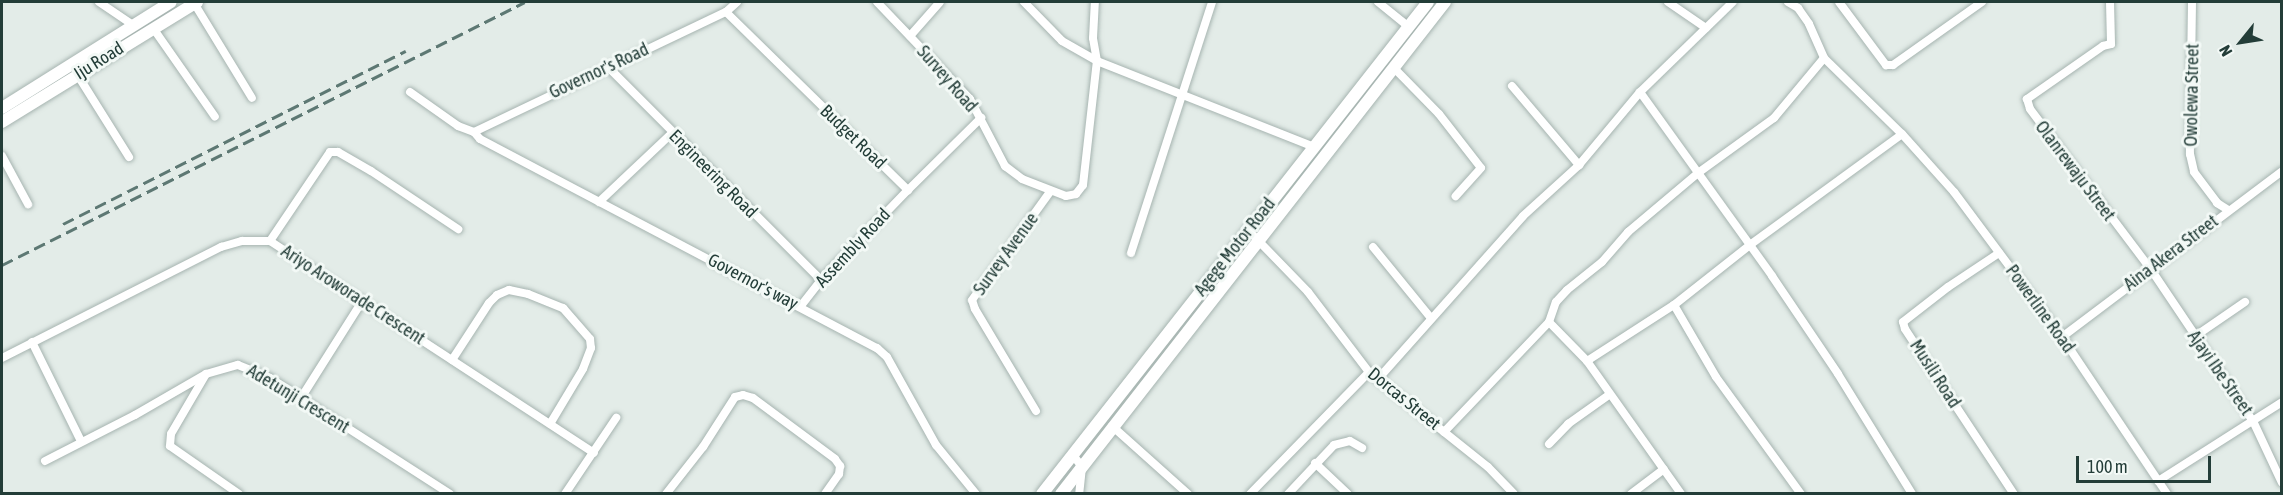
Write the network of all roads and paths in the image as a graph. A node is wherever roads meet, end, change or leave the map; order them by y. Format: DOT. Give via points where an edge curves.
graph roads {
  1 [pos="99,2"];
  2 [pos="171,2"];
  3 [pos="196,2"];
  4 [pos="737,2"];
  5 [pos="877,2"];
  6 [pos="940,2"];
  7 [pos="1024,2"];
  8 [pos="1095,2"];
  9 [pos="1212,2"];
  10 [pos="1378,2"];
  11 [pos="1428,2"];
  12 [pos="1445,2"];
  13 [pos="1668,2"];
  14 [pos="1733,2"];
  15 [pos="1788,2"];
  16 [pos="1839,2"];
  17 [pos="1982,2"];
  18 [pos="2110,2"];
  19 [pos="2192,2"];
  20 [pos="726,12"];
  21 [pos="133,25"];
  22 [pos="1409,27"];
  23 [pos="153,28"];
  24 [pos="1706,28"];
  25 [pos="910,36"];
  26 [pos="1824,58"];
  27 [pos="1097,61"];
  28 [pos="608,67"];
  29 [pos="1394,68"];
  30 [pos="77,74"];
  31 [pos="1512,86"];
  32 [pos="410,92"];
  33 [pos="1640,92"];
  34 [pos="1181,95"];
  35 [pos="252,98"];
  36 [pos="2,108"];
  37 [pos="215,117"];
  38 [pos="981,118"];
  39 [pos="2,122"];
  40 [pos="474,132"];
  41 [pos="672,134"];
  42 [pos="1902,134"];
  43 [pos="1314,147"];
  44 [pos="2,156"];
  45 [pos="129,157"];
  46 [pos="1579,165"];
  47 [pos="1698,173"];
  48 [pos="2281,174"];
  49 [pos="908,190"];
  50 [pos="1050,192"];
  51 [pos="1456,196"];
  52 [pos="599,202"];
  53 [pos="28,204"];
  54 [pos="2228,210"];
  55 [pos="458,229"];
  56 [pos="1248,230"];
  57 [pos="1260,240"];
  58 [pos="270,241"];
  59 [pos="1750,245"];
  60 [pos="1373,247"];
  61 [pos="1131,253"];
  62 [pos="1999,253"];
  63 [pos="2150,268"];
  64 [pos="821,280"];
  65 [pos="363,300"];
  66 [pos="2245,302"];
  67 [pos="1674,305"];
  68 [pos="800,307"];
  69 [pos="1430,317"];
  70 [pos="1549,322"];
  71 [pos="2062,337"];
  72 [pos="2194,337"];
  73 [pos="32,342"];
  74 [pos="2,358"];
  75 [pos="452,360"];
  76 [pos="1587,361"];
  77 [pos="1369,372"];
  78 [pos="206,374"];
  79 [pos="1378,379"];
  80 [pos="1609,395"];
  81 [pos="302,398"];
  82 [pos="2282,402"];
  83 [pos="1036,411"];
  84 [pos="616,418"];
  85 [pos="2253,421"];
  86 [pos="550,424"];
  87 [pos="1112,426"];
  88 [pos="1444,432"];
  89 [pos="81,441"];
  90 [pos="1549,444"];
  91 [pos="1362,448"];
  92 [pos="594,453"];
  93 [pos="1073,454"];
  94 [pos="45,461"];
  95 [pos="1315,464"];
  96 [pos="1082,467"];
  97 [pos="1664,469"];
  98 [pos="2158,481"];
  99 [pos="2282,483"];
  100 [pos="228,490"];
  101 [pos="240,494"];
  102 [pos="450,494"];
  103 [pos="565,494"];
  104 [pos="666,494"];
  105 [pos="825,494"];
  106 [pos="976,494"];
  107 [pos="1042,494"];
  108 [pos="1061,494"];
  109 [pos="1079,494"];
  110 [pos="1188,494"];
  111 [pos="1250,494"];
  112 [pos="1288,494"];
  113 [pos="1348,494"];
  114 [pos="1514,494"];
  115 [pos="1631,494"];
  116 [pos="1681,494"];
  117 [pos="1801,494"];
  118 [pos="1912,494"];
  119 [pos="2014,494"];
  120 [pos="2167,494"];
  1 -- 21 [label="street"];
  2 -- 21 [label="main road, Iju Road"];
  3 -- 23 [label="main road, Iju Road"];
  3 -- 35 [label="street"];
  4 -- 20 [label="street, Governor's Road"];
  5 -- 25 [label="street, Survey Road"];
  6 -- 25 [label="street"];
  7 -- 27 [label="street" via="1062,41"];
  8 -- 27 [label="street" via="1092,38"];
  9 -- 34 [label="street"];
  10 -- 22 [label="street"];
  11 -- 22 [label="main road, Agege Motor Road"];
  12 -- 29 [label="main road, Agege Motor Road"];
  13 -- 24 [label="street"];
  14 -- 24 [label="street"];
  15 -- 26 [label="street" via="1798,8 1809,24"];
  16 -- 17 [label="street" via="1886,65 1893,65"];
  18 -- 63 [label="street, Olanrewaju Street" via="2111,44 2103,45 2027,99 2033,115"];
  19 -- 54 [label="street, Owolewa Street" via="2190,154 2194,172 2217,203"];
  20 -- 28 [label="street, Governor's Road"];
  20 -- 49 [label="street, Budget Road"];
  21 -- 36 [label="main road, Iju Road"];
  22 -- 43 [label="main road, Agege Motor Road"];
  23 -- 30 [label="main road, Iju Road"];
  23 -- 37 [label="street"];
  24 -- 33 [label="street"];
  25 -- 38 [label="street, Survey Road" via="970,99"];
  26 -- 42 [label="street, Powerline Road"];
  26 -- 47 [label="street" via="1774,118"];
  27 -- 34 [label="street"];
  27 -- 50 [label="street, Survey Road" via="1083,185 1076,194"];
  28 -- 40 [label="street, Governor's Road"];
  28 -- 41 [label="street, Engineering Road"];
  29 -- 51 [label="street" via="1439,114 1481,168"];
  29 -- 57 [label="main road, Agege Motor Road"];
  30 -- 39 [label="main road, Iju Road"];
  30 -- 45 [label="street"];
  31 -- 46 [label="street"];
  32 -- 40 [label="street, Governor's way" via="458,126"];
  33 -- 46 [label="street"];
  33 -- 47 [label="street"];
  34 -- 43 [label="street"];
  34 -- 61 [label="street"];
  38 -- 49 [label="street"];
  38 -- 50 [label="street, Survey Road" via="1005,166"];
  40 -- 52 [label="street, Governor's way" via="480,139"];
  41 -- 52 [label="street"];
  41 -- 64 [label="street, Engineering Road"];
  42 -- 59 [label="street"];
  42 -- 62 [label="street, Powerline Road" via="1954,192"];
  43 -- 56 [label="main road, Agege Motor Road"];
  44 -- 53 [label="street"];
  46 -- 69 [label="street" via="1523,216"];
  47 -- 59 [label="street"];
  47 -- 70 [label="street" via="1567,290 1556,302"];
  48 -- 54 [label="street, Aina Akera Street"];
  49 -- 64 [label="street, Assembly Road"];
  50 -- 83 [label="street, Survey Avenue" via="972,300"];
  52 -- 68 [label="street, Governor's way"];
  54 -- 63 [label="street, Aina Akera Street"];
  55 -- 58 [label="street" via="371,171 338,152 330,152"];
  56 -- 57 [label="street, Dorcas Street"];
  56 -- 93 [label="main road, Agege Motor Road"];
  57 -- 77 [label="street, Dorcas Street" via="1308,292"];
  57 -- 87 [label="main road, Agege Motor Road"];
  58 -- 65 [label="street, Ariyo Aroworade Crescent"];
  58 -- 73 [label="street, Ariyo Aroworade Crescent" via="242,241 221,247"];
  59 -- 67 [label="street"];
  59 -- 118 [label="street" via="1838,374"];
  60 -- 69 [label="street"];
  62 -- 71 [label="street, Powerline Road"];
  62 -- 119 [label="street, Musili Road" via="1903,322"];
  63 -- 71 [label="street, Aina Akera Street"];
  63 -- 72 [label="street, Ajayi Ibe Street"];
  64 -- 68 [label="street, Assembly Road"];
  65 -- 75 [label="street, Ariyo Aroworade Crescent"];
  65 -- 81 [label="street"];
  66 -- 72 [label="street"];
  67 -- 76 [label="street"];
  67 -- 117 [label="street" via="1716,377"];
  68 -- 106 [label="street, Governor's way" via="887,357 936,445"];
  69 -- 79 [label="street"];
  70 -- 76 [label="street"];
  70 -- 88 [label="street"];
  71 -- 98 [label="street, Powerline Road"];
  72 -- 85 [label="street, Ajayi Ibe Street"];
  73 -- 74 [label="street, Ariyo Aroworade Crescent"];
  73 -- 89 [label="street"];
  75 -- 86 [label="street, Ariyo Aroworade Crescent"];
  75 -- 86 [label="street" via="497,295 509,291 528,294 563,308 590,339 591,348"];
  76 -- 80 [label="street"];
  77 -- 79 [label="street, Dorcas Street"];
  77 -- 111 [label="street"];
  78 -- 81 [label="street, Adetunji Crescent" via="238,365 250,367"];
  78 -- 89 [label="street, Adetunji Crescent" via="135,416"];
  78 -- 100 [label="street" via="171,434 170,446"];
  79 -- 88 [label="street, Dorcas Street"];
  80 -- 90 [label="street" via="1568,424"];
  80 -- 97 [label="street"];
  81 -- 102 [label="street, Adetunji Crescent"];
  82 -- 85 [label="street"];
  84 -- 92 [label="street"];
  85 -- 98 [label="street"];
  85 -- 99 [label="street, Ajayi Ibe Street"];
  86 -- 92 [label="street, Ariyo Aroworade Crescent"];
  87 -- 96 [label="main road, Agege Motor Road"];
  87 -- 110 [label="street"];
  88 -- 114 [label="street, Dorcas Street"];
  89 -- 94 [label="street, Adetunji Crescent"];
  91 -- 95 [label="street" via="1350,441 1341,442"];
  92 -- 103 [label="street"];
  93 -- 96 [label="street"];
  93 -- 107 [label="main road, Agege Motor Road"];
  95 -- 112 [label="street"];
  95 -- 113 [label="street"];
  96 -- 108 [label="main road, Agege Motor Road"];
  96 -- 109 [label="street"];
  97 -- 115 [label="street"];
  97 -- 116 [label="street"];
  98 -- 120 [label="street, Powerline Road"];
  100 -- 101 [label="street"];
  104 -- 105 [label="street" via="735,397 743,394 835,459 840,466 839,474"];
}
